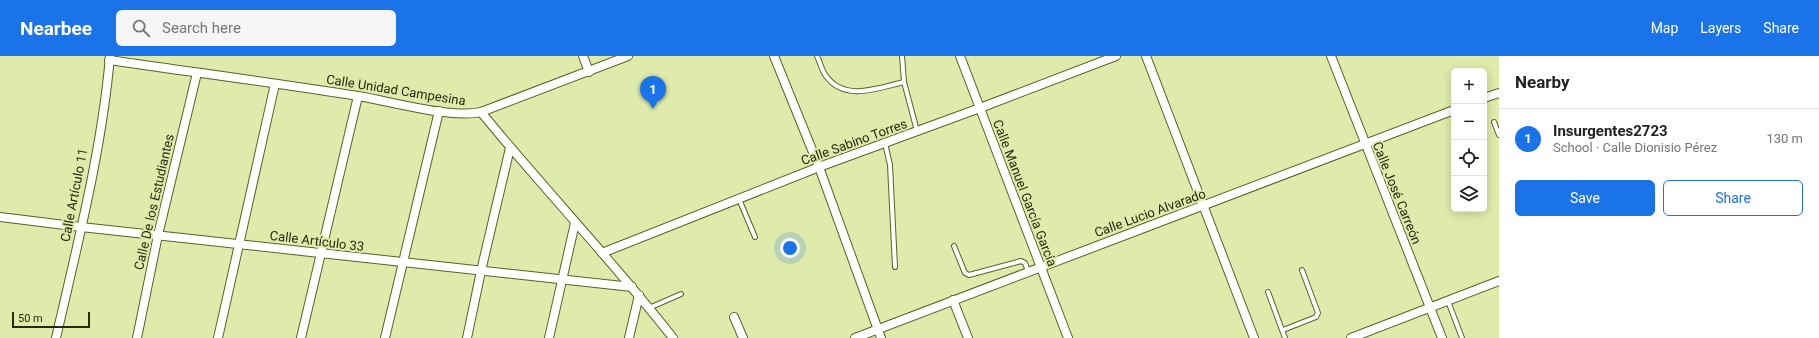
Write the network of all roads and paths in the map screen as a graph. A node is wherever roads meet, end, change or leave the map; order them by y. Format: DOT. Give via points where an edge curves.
graph roads {
  1 [pos="583,56"];
  2 [pos="628,56"];
  3 [pos="774,56"];
  4 [pos="817,56"];
  5 [pos="902,56"];
  6 [pos="960,56"];
  7 [pos="1116,56"];
  8 [pos="1146,56"];
  9 [pos="1331,56"];
  10 [pos="110,58"];
  11 [pos="197,72"];
  12 [pos="589,72"];
  13 [pos="904,82"];
  14 [pos="275,84"];
  15 [pos="1499,92"];
  16 [pos="358,96"];
  17 [pos="1487,97"];
  18 [pos="980,108"];
  19 [pos="439,111"];
  20 [pos="1451,111"];
  21 [pos="481,112"];
  22 [pos="1494,122"];
  23 [pos="917,131"];
  24 [pos="1499,135"];
  25 [pos="885,143"];
  26 [pos="1365,145"];
  27 [pos="510,148"];
  28 [pos="818,167"];
  29 [pos="739,199"];
  30 [pos="1204,207"];
  31 [pos="0,217"];
  32 [pos="575,223"];
  33 [pos="81,227"];
  34 [pos="158,235"];
  35 [pos="755,237"];
  36 [pos="240,244"];
  37 [pos="954,246"];
  38 [pos="321,253"];
  39 [pos="602,253"];
  40 [pos="403,263"];
  41 [pos="896,267"];
  42 [pos="1040,267"];
  43 [pos="1302,270"];
  44 [pos="481,271"];
  45 [pos="1028,271"];
  46 [pos="562,280"];
  47 [pos="1499,282"];
  48 [pos="632,287"];
  49 [pos="1268,292"];
  50 [pos="682,294"];
  51 [pos="639,295"];
  52 [pos="953,300"];
  53 [pos="1448,301"];
  54 [pos="649,308"];
  55 [pos="1430,308"];
  56 [pos="734,318"];
  57 [pos="878,329"];
  58 [pos="1283,330"];
  59 [pos="56,338"];
  60 [pos="137,338"];
  61 [pos="218,338"];
  62 [pos="301,338"];
  63 [pos="385,338"];
  64 [pos="467,338"];
  65 [pos="549,338"];
  66 [pos="629,338"];
  67 [pos="673,338"];
  68 [pos="743,338"];
  69 [pos="855,338"];
  70 [pos="881,338"];
  71 [pos="968,338"];
  72 [pos="1068,338"];
  73 [pos="1254,338"];
  74 [pos="1285,338"];
  75 [pos="1351,338"];
  76 [pos="1442,338"];
  77 [pos="1462,338"];
  1 -- 12 [label="street"];
  2 -- 12 [label="street"];
  3 -- 28 [label="street"];
  4 -- 13 [label="lane" via="830,81 851,92"];
  5 -- 13 [label="lane"];
  6 -- 18 [label="street, Calle Manuel García García"];
  7 -- 18 [label="street, Calle Sabino Torres"];
  8 -- 30 [label="street"];
  9 -- 26 [label="street, Calle José Carreón"];
  10 -- 11 [label="street, Calle Unidad Campesina"];
  10 -- 33 [label="street, Calle Artículo 11"];
  11 -- 14 [label="street, Calle Unidad Campesina"];
  11 -- 34 [label="street, Calle De los Estudiantes"];
  12 -- 21 [label="street"];
  13 -- 23 [label="lane"];
  14 -- 16 [label="street, Calle Unidad Campesina"];
  14 -- 36 [label="street"];
  15 -- 17 [label="street"];
  16 -- 19 [label="street, Calle Unidad Campesina"];
  16 -- 38 [label="street"];
  18 -- 23 [label="street, Calle Sabino Torres"];
  18 -- 42 [label="street, Calle Manuel García García"];
  19 -- 21 [label="street, Calle Unidad Campesina" via="470,114"];
  19 -- 40 [label="street"];
  20 -- 26 [label="street, Calle Lucio Alvarado"];
  21 -- 27 [label="street, Calle Unidad Campesina"];
  22 -- 24 [label="lane"];
  23 -- 25 [label="street, Calle Sabino Torres"];
  25 -- 28 [label="street, Calle Sabino Torres"];
  25 -- 41 [label="lane" via="890,165"];
  26 -- 30 [label="street, Calle Lucio Alvarado"];
  26 -- 55 [label="street, Calle José Carreón"];
  27 -- 32 [label="street, Calle Unidad Campesina"];
  27 -- 44 [label="street"];
  28 -- 29 [label="street, Calle Sabino Torres"];
  28 -- 57 [label="street"];
  29 -- 35 [label="lane"];
  29 -- 39 [label="street, Calle Sabino Torres"];
  30 -- 42 [label="street, Calle Lucio Alvarado"];
  30 -- 73 [label="street"];
  31 -- 33 [label="street, Calle Artículo 33"];
  32 -- 39 [label="street, Calle Unidad Campesina"];
  32 -- 46 [label="street"];
  33 -- 34 [label="street, Calle Artículo 33"];
  33 -- 59 [label="street, Calle Artículo 11"];
  34 -- 36 [label="street, Calle Artículo 33"];
  34 -- 60 [label="street, Calle De los Estudiantes"];
  36 -- 38 [label="street, Calle Artículo 33"];
  36 -- 61 [label="street"];
  37 -- 45 [label="lane" via="967,274 1021,261 1025,263"];
  38 -- 40 [label="street, Calle Artículo 33"];
  38 -- 62 [label="street"];
  39 -- 48 [label="street, Calle Unidad Campesina"];
  40 -- 44 [label="street, Calle Artículo 33"];
  40 -- 63 [label="street"];
  42 -- 45 [label="street, Calle Lucio Alvarado"];
  42 -- 72 [label="street, Calle Manuel García García"];
  43 -- 58 [label="lane" via="1318,314"];
  44 -- 46 [label="street, Calle Artículo 33"];
  44 -- 64 [label="street"];
  45 -- 52 [label="street, Calle Lucio Alvarado"];
  46 -- 48 [label="street, Calle Artículo 33"];
  46 -- 65 [label="street"];
  47 -- 53 [label="street"];
  48 -- 51 [label="street, Calle Unidad Campesina"];
  49 -- 58 [label="lane"];
  50 -- 54 [label="lane"];
  51 -- 54 [label="street, Calle Unidad Campesina"];
  51 -- 66 [label="street"];
  52 -- 57 [label="street, Calle Lucio Alvarado"];
  52 -- 71 [label="street"];
  53 -- 55 [label="street"];
  53 -- 77 [label="lane"];
  54 -- 67 [label="street, Calle Unidad Campesina"];
  55 -- 75 [label="street"];
  55 -- 76 [label="street, Calle José Carreón"];
  56 -- 68 [label="street"];
  57 -- 69 [label="street, Calle Lucio Alvarado"];
  57 -- 70 [label="street"];
  58 -- 74 [label="lane"];
}
